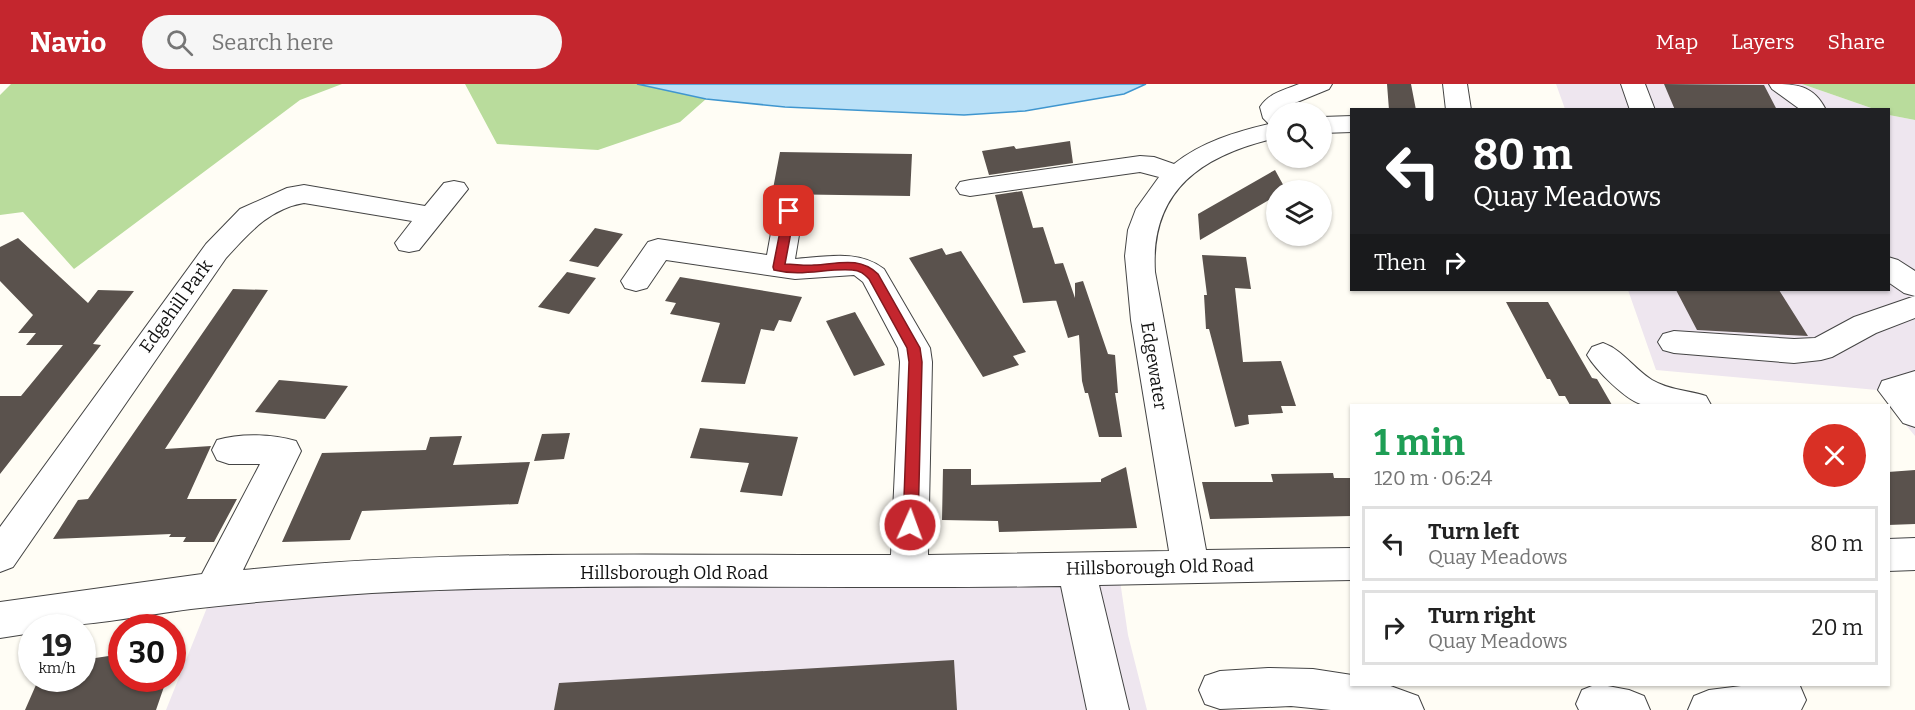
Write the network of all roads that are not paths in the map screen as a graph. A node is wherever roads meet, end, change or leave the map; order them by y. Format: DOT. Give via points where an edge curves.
graph roads {
  1 [pos="1320,84"];
  2 [pos="1455,84"];
  3 [pos="1633,84"];
  4 [pos="1781,84"];
  5 [pos="1276,102"];
  6 [pos="1459,108"];
  7 [pos="1642,108"];
  8 [pos="1813,108"];
  9 [pos="1350,124"];
  10 [pos="1332,125"];
  11 [pos="1266,132"];
  12 [pos="1175,174"];
  13 [pos="970,188"];
  14 [pos="454,189"];
  15 [pos="789,211"];
  16 [pos="432,216"];
  17 [pos="409,243"];
  18 [pos="779,267"];
  19 [pos="1890,268"];
  20 [pos="636,281"];
  21 [pos="1915,286"];
  22 [pos="1915,307"];
  23 [pos="1674,342"];
  24 [pos="1603,355"];
  25 [pos="1915,383"];
  26 [pos="1687,404"];
  27 [pos="1915,414"];
  28 [pos="229,450"];
  29 [pos="1915,554"];
  30 [pos="1890,555"];
  31 [pos="0,556"];
  32 [pos="1350,564"];
  33 [pos="1190,566"];
  34 [pos="1076,568"];
  35 [pos="909,572"];
  36 [pos="214,590"];
  37 [pos="0,620"];
  38 [pos="1220,690"];
  39 [pos="1785,700"];
  40 [pos="1725,709"];
  41 [pos="1108,710"];
  42 [pos="1403,710"];
  1 -- 5 [label="street"];
  2 -- 6 [label="street"];
  3 -- 7 [label="street"];
  4 -- 8 [label="street"];
  9 -- 10 [label="street"];
  11 -- 12 [label="street, Edgewater" via="1216,149"];
  12 -- 13 [label="street" via="1140,164"];
  12 -- 33 [label="street, Edgewater" via="1151,207 1141,231 1141,263 1146,317"];
  14 -- 16 [label="street"];
  15 -- 18 [label="street"];
  16 -- 17 [label="street"];
  16 -- 31 [label="street, Edgehill Park" via="304,194 287,197 250,214 197,276"];
  18 -- 20 [label="street" via="658,249"];
  18 -- 35 [label="street" via="864,268 874,276 914,348"];
  19 -- 21 [label="street"];
  22 -- 23 [label="street" via="1865,325 1821,349 1794,351"];
  24 -- 26 [label="street" via="1638,387 1661,400"];
  25 -- 27 [label="street" via="1894,390"];
  28 -- 36 [label="street" via="284,451"];
  29 -- 30 [label="street"];
  32 -- 33 [label="street, Hillsborough Old Road"];
  33 -- 34 [label="street, Hillsborough Old Road"];
  34 -- 35 [label="street, Hillsborough Old Road"];
  34 -- 41 [label="street"];
  35 -- 36 [label="street, Hillsborough Old Road" via="512,573 303,581"];
  36 -- 37 [label="street, Hillsborough Old Road"];
  38 -- 42 [label="street" via="1303,686 1345,691"];
  39 -- 40 [label="street"];
}
